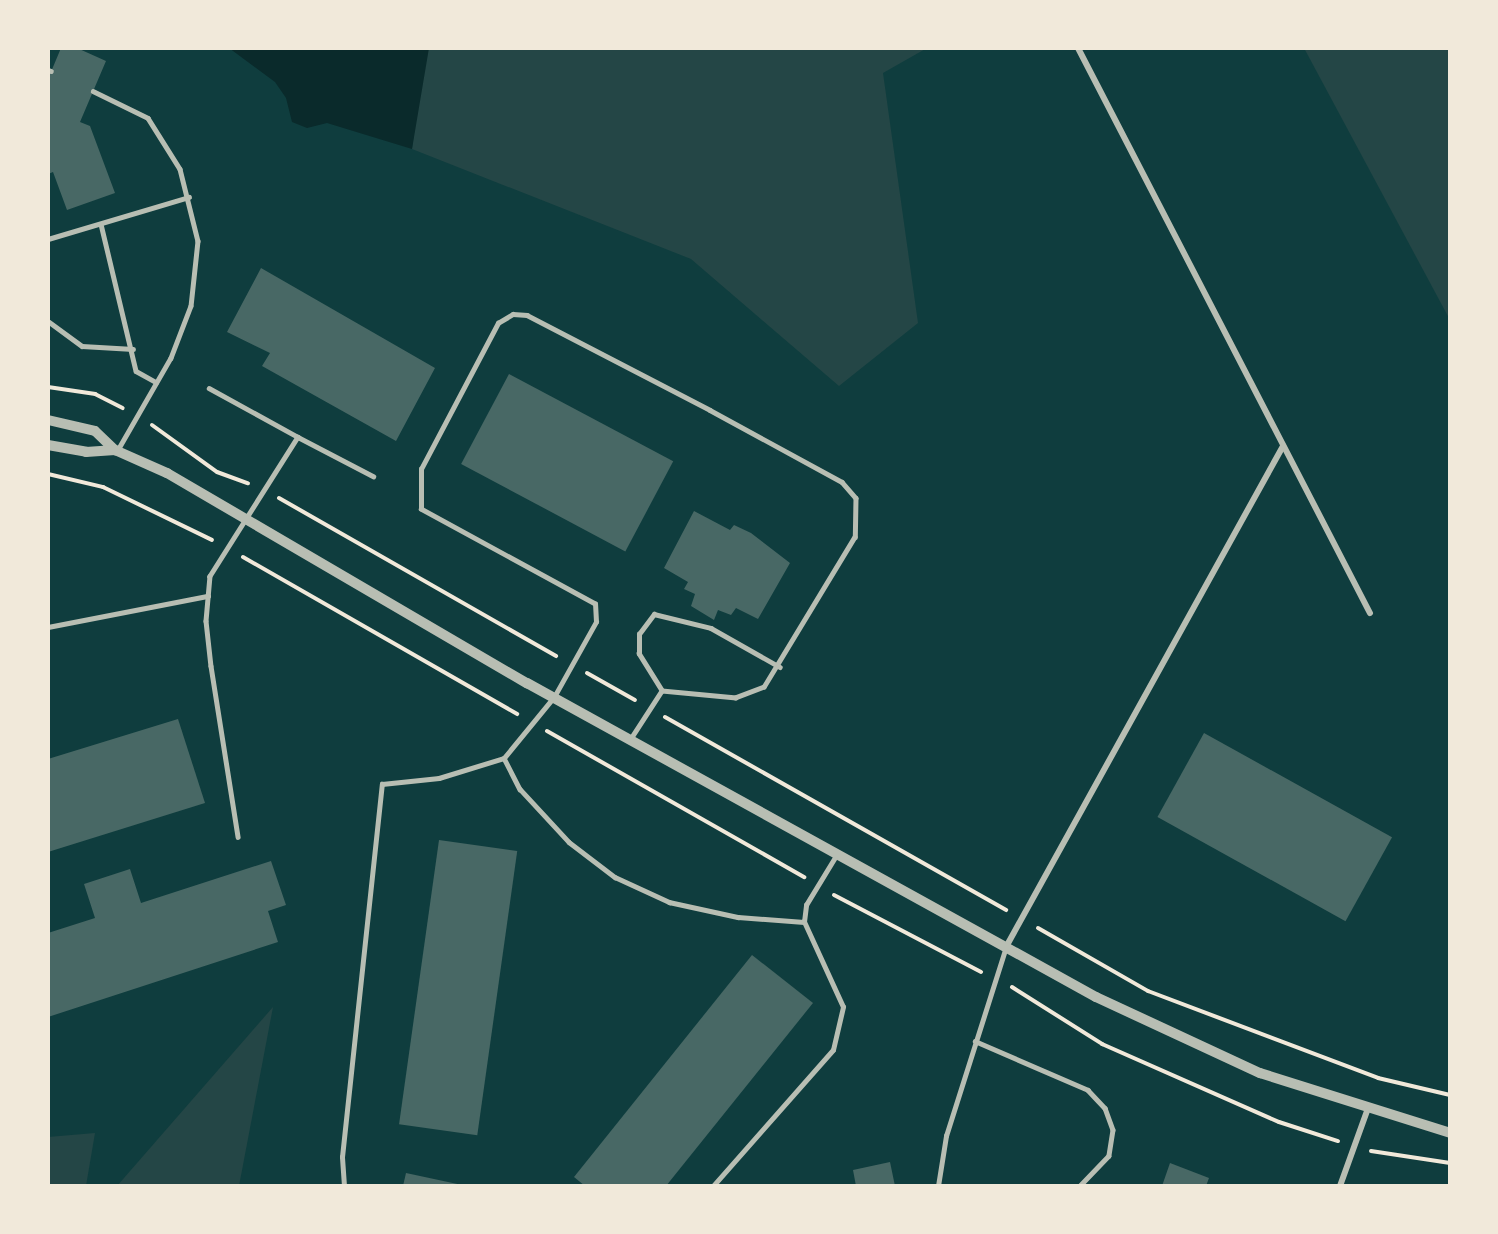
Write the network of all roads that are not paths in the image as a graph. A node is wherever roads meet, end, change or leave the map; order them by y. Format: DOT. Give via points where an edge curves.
graph roads {
  1 [pos="1078,48"];
  2 [pos="93,91"];
  3 [pos="189,197"];
  4 [pos="101,224"];
  5 [pos="48,239"];
  6 [pos="48,321"];
  7 [pos="133,349"];
  8 [pos="156,382"];
  9 [pos="209,388"];
  10 [pos="48,420"];
  11 [pos="298,437"];
  12 [pos="48,445"];
  13 [pos="1283,446"];
  14 [pos="117,450"];
  15 [pos="373,476"];
  16 [pos="247,524"];
  17 [pos="208,596"];
  18 [pos="1370,613"];
  19 [pos="48,627"];
  20 [pos="780,667"];
  21 [pos="662,691"];
  22 [pos="554,697"];
  23 [pos="631,740"];
  24 [pos="504,758"];
  25 [pos="238,837"];
  26 [pos="837,854"];
  27 [pos="804,922"];
  28 [pos="1006,947"];
  29 [pos="975,1041"];
  30 [pos="1367,1111"];
  31 [pos="1450,1132"];
  32 [pos="344,1186"];
  33 [pos="713,1186"];
  34 [pos="938,1186"];
  35 [pos="1080,1186"];
  36 [pos="1340,1186"];
  1 -- 13 [label="street"];
  2 -- 3 [label="lane" via="148,118 180,169"];
  3 -- 4 [label="lane"];
  3 -- 8 [label="lane" via="198,241 191,306"];
  4 -- 5 [label="lane"];
  4 -- 7 [label="lane"];
  6 -- 7 [label="lane" via="82,346"];
  7 -- 8 [label="lane" via="136,371"];
  8 -- 14 [label="lane"];
  9 -- 11 [label="lane"];
  10 -- 14 [label="street" via="95,431"];
  11 -- 15 [label="lane"];
  11 -- 16 [label="lane"];
  12 -- 14 [label="street" via="87,453"];
  13 -- 18 [label="street"];
  13 -- 28 [label="street"];
  14 -- 16 [label="street" via="168,473"];
  16 -- 17 [label="lane" via="210,576"];
  16 -- 22 [label="street"];
  17 -- 19 [label="lane"];
  17 -- 25 [label="lane" via="211,666"];
  20 -- 21 [label="lane" via="765,687 736,698"];
  20 -- 21 [label="lane" via="711,628 654,614 639,634 639,654"];
  20 -- 22 [label="lane" via="855,537 856,498 842,482 710,410 527,315 513,314 498,323 421,469 421,509 595,604 596,622"];
  21 -- 23 [label="lane"];
  22 -- 23 [label="street"];
  22 -- 24 [label="lane"];
  23 -- 26 [label="street"];
  24 -- 27 [label="lane" via="520,789 562,834 615,878 669,902 738,917"];
  24 -- 32 [label="lane" via="439,778 382,784 342,1157"];
  26 -- 27 [label="lane" via="806,905"];
  26 -- 28 [label="street"];
  27 -- 33 [label="lane" via="843,1007 834,1050"];
  28 -- 29 [label="lane"];
  28 -- 30 [label="street" via="1177,1038"];
  29 -- 34 [label="lane"];
  29 -- 35 [label="lane" via="1088,1090 1105,1108 1113,1130 1109,1156"];
  30 -- 31 [label="street"];
  30 -- 36 [label="street"];
}
